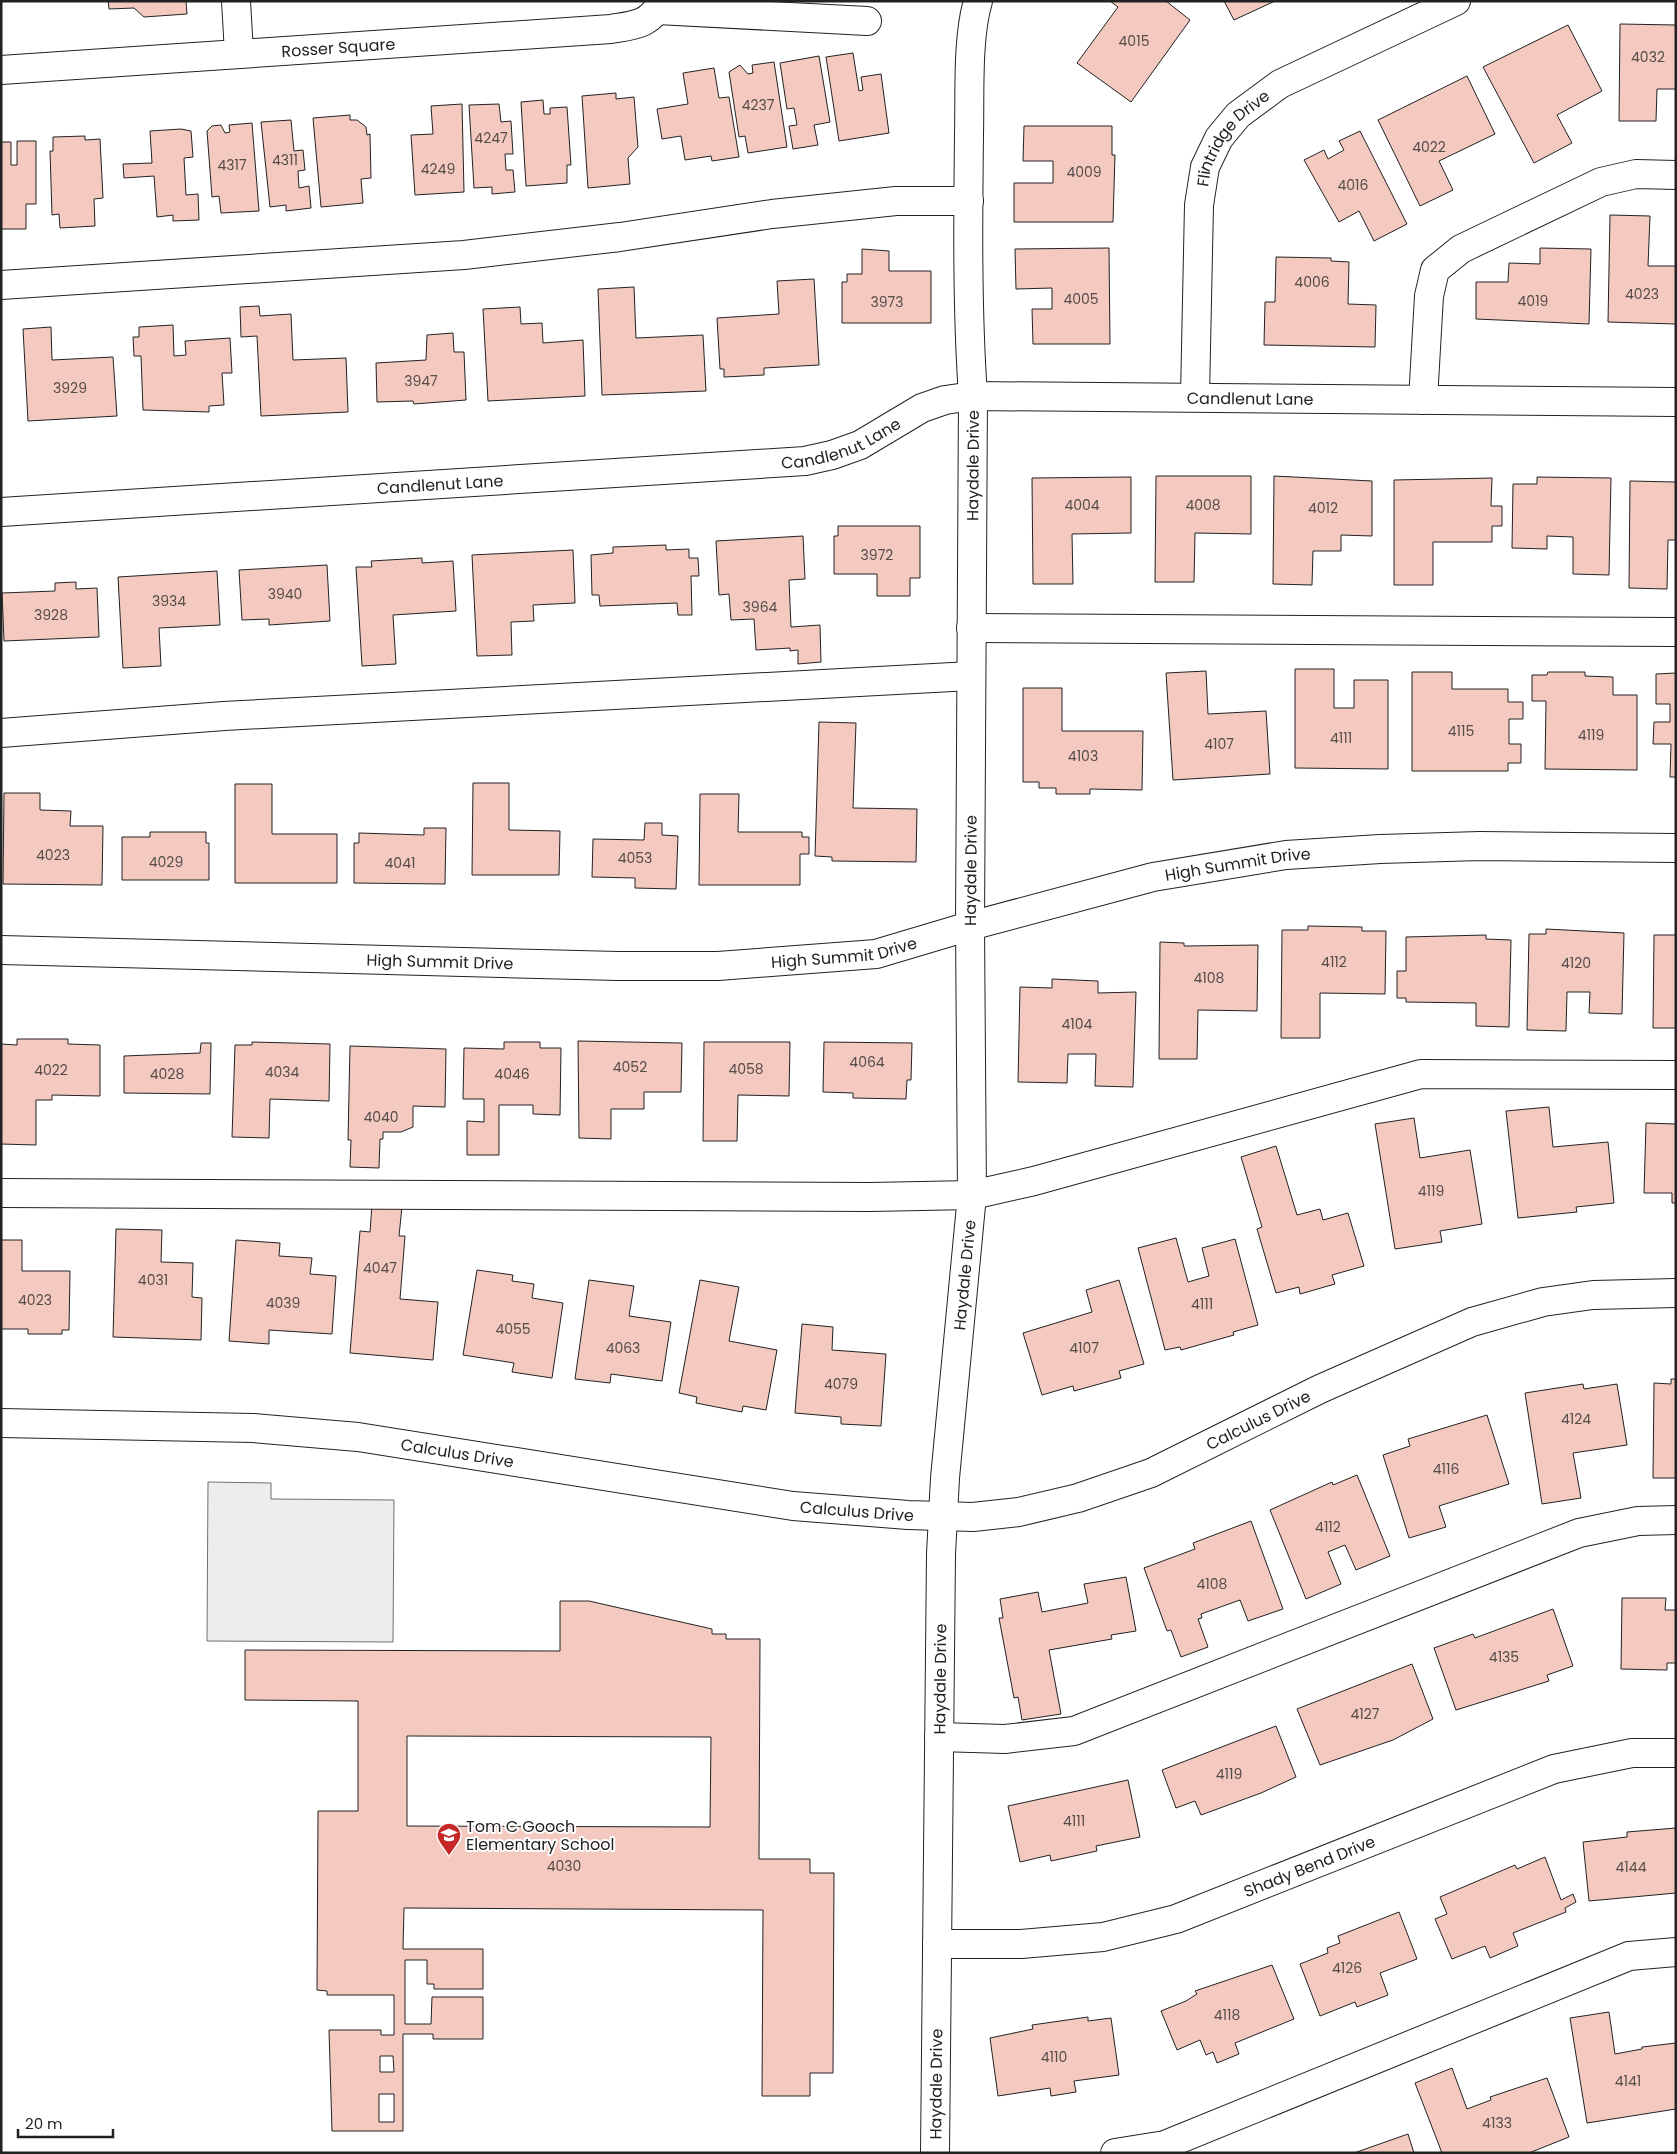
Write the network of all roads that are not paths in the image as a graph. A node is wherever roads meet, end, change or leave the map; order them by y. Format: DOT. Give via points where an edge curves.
graph roads {
  1 [pos="236,1"];
  2 [pos="978,1"];
  3 [pos="1456,1"];
  4 [pos="660,6"];
  5 [pos="867,21"];
  6 [pos="239,52"];
  7 [pos="1,70"];
  8 [pos="1676,175"];
  9 [pos="969,201"];
  10 [pos="1,285"];
  11 [pos="973,396"];
  12 [pos="1196,396"];
  13 [pos="1423,400"];
  14 [pos="1676,402"];
  15 [pos="1,512"];
  16 [pos="971,628"];
  17 [pos="1676,632"];
  18 [pos="971,676"];
  19 [pos="1,733"];
  20 [pos="1676,848"];
  21 [pos="970,926"];
  22 [pos="1,950"];
  23 [pos="1676,1075"];
  24 [pos="1,1193"];
  25 [pos="972,1195"];
  26 [pos="1676,1293"];
  27 [pos="1,1423"];
  28 [pos="943,1516"];
  29 [pos="1676,1520"];
  30 [pos="939,1737"];
  31 [pos="1676,1753"];
  32 [pos="937,1944"];
  33 [pos="1676,1952"];
  34 [pos="935,2153"];
  35 [pos="1115,2153"];
  1 -- 6 [label="street"];
  2 -- 9 [label="street, Haydale Drive" via="970,62"];
  3 -- 12 [label="street, Flintridge Drive" via="1280,84 1238,115 1219,138 1205,167 1198,206"];
  4 -- 5 [label="street"];
  4 -- 6 [label="street, Rosser Square" via="643,24 611,29"];
  6 -- 7 [label="street, Rosser Square"];
  8 -- 13 [label="street" via="1636,174 1601,182 1461,249 1435,270 1429,296"];
  9 -- 10 [label="street" via="886,202 464,254"];
  9 -- 11 [label="street, Haydale Drive" via="969,345"];
  11 -- 12 [label="street, Candlenut Lane"];
  11 -- 15 [label="street, Candlenut Lane" via="945,400 922,408 860,445 805,461"];
  11 -- 16 [label="street, Haydale Drive"];
  12 -- 13 [label="street, Candlenut Lane"];
  13 -- 14 [label="street, Candlenut Lane"];
  16 -- 17 [label="street"];
  16 -- 18 [label="street, Haydale Drive"];
  18 -- 19 [label="street" via="224,716"];
  18 -- 21 [label="street, Haydale Drive"];
  20 -- 21 [label="street, High Summit Drive" via="1480,846 1286,855 1153,877"];
  21 -- 22 [label="street, High Summit Drive" via="876,954 718,966"];
  21 -- 25 [label="street, Haydale Drive"];
  23 -- 25 [label="street" via="1421,1074 1034,1181"];
  24 -- 25 [label="street"];
  25 -- 28 [label="street, Haydale Drive"];
  26 -- 28 [label="street, Calculus Drive" via="1593,1295 1543,1302 1472,1322 1320,1389 1151,1472 1078,1498 1019,1512 973,1517"];
  27 -- 28 [label="street, Calculus Drive" via="253,1428 358,1437 792,1506"];
  28 -- 30 [label="street, Haydale Drive"];
  29 -- 30 [label="street" via="1638,1520 1579,1533 1074,1731 1005,1739"];
  30 -- 32 [label="street, Haydale Drive"];
  31 -- 32 [label="street, Shady Bend Drive" via="1632,1752 1554,1769 1167,1921 1103,1937 1021,1944"];
  32 -- 34 [label="street, Haydale Drive"];
  33 -- 35 [label="street" via="1629,1956 1165,2145"];
}
